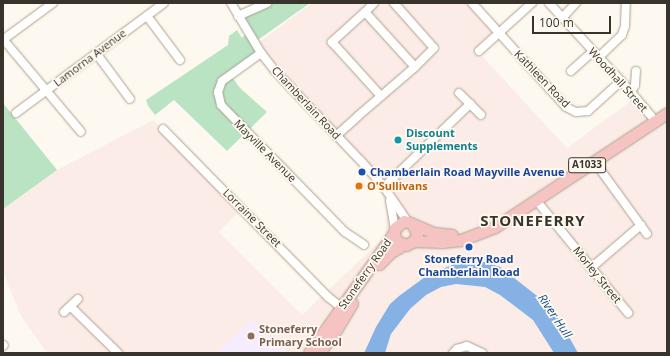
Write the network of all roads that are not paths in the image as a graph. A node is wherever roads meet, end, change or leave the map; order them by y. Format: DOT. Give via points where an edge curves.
graph roads {
  1 [pos="53,3"];
  2 [pos="164,3"];
  3 [pos="231,3"];
  4 [pos="267,3"];
  5 [pos="374,3"];
  6 [pos="394,3"];
  7 [pos="472,3"];
  8 [pos="532,3"];
  9 [pos="549,3"];
  10 [pos="576,3"];
  11 [pos="626,3"];
  12 [pos="364,13"];
  13 [pos="147,16"];
  14 [pos="238,16"];
  15 [pos="562,18"];
  16 [pos="499,33"];
  17 [pos="3,39"];
  18 [pos="479,51"];
  19 [pos="593,51"];
  20 [pos="96,53"];
  21 [pos="261,53"];
  22 [pos="599,57"];
  23 [pos="180,60"];
  24 [pos="414,67"];
  25 [pos="571,71"];
  26 [pos="636,72"];
  27 [pos="621,81"];
  28 [pos="46,91"];
  29 [pos="631,92"];
  30 [pos="459,93"];
  31 [pos="381,96"];
  32 [pos="130,99"];
  33 [pos="470,104"];
  34 [pos="16,113"];
  35 [pos="667,113"];
  36 [pos="481,114"];
  37 [pos="655,121"];
  38 [pos="163,129"];
  39 [pos="81,132"];
  40 [pos="336,136"];
  41 [pos="594,161"];
  42 [pos="384,187"];
  43 [pos="389,197"];
  44 [pos="536,200"];
  45 [pos="508,218"];
  46 [pos="411,223"];
  47 [pos="641,225"];
  48 [pos="394,231"];
  49 [pos="647,234"];
  50 [pos="414,241"];
  51 [pos="364,245"];
  52 [pos="403,245"];
  53 [pos="591,268"];
  54 [pos="78,299"];
  55 [pos="340,307"];
  56 [pos="628,313"];
  57 [pos="118,353"];
  58 [pos="309,353"];
  59 [pos="319,353"];
  60 [pos="453,353"];
  61 [pos="482,353"];
  1 -- 17 [label="street"];
  2 -- 13 [label="street, Lamorna Avenue"];
  3 -- 14 [label="street, Chamberlain Road"];
  4 -- 14 [label="street"];
  5 -- 12 [label="street"];
  6 -- 24 [label="street" via="434,48"];
  7 -- 16 [label="street, Kathleen Road"];
  8 -- 16 [label="street"];
  9 -- 15 [label="street, Woodhall Street"];
  10 -- 15 [label="street"];
  11 -- 22 [label="street" via="622,35"];
  12 -- 24 [label="street"];
  12 -- 31 [label="street" via="332,42"];
  13 -- 20 [label="street, Lamorna Avenue"];
  13 -- 23 [label="street"];
  14 -- 21 [label="street, Chamberlain Road"];
  15 -- 19 [label="street, Woodhall Street"];
  16 -- 18 [label="street"];
  16 -- 27 [label="street, Kathleen Road" via="566,107 576,112 588,111"];
  17 -- 28 [label="street"];
  19 -- 22 [label="street, Woodhall Street"];
  19 -- 25 [label="street"];
  20 -- 28 [label="street, Lamorna Avenue"];
  20 -- 32 [label="street"];
  21 -- 40 [label="street, Chamberlain Road"];
  21 -- 51 [label="street, Mayville Avenue" via="222,81 218,92 221,105 345,232"];
  22 -- 27 [label="street, Woodhall Street"];
  24 -- 31 [label="street"];
  26 -- 29 [label="street" via="635,85"];
  27 -- 29 [label="street, Woodhall Street"];
  28 -- 34 [label="street, Lamorna Avenue"];
  28 -- 39 [label="street"];
  29 -- 37 [label="street, Woodhall Street"];
  30 -- 33 [label="street"];
  31 -- 40 [label="street"];
  33 -- 36 [label="street"];
  33 -- 42 [label="street"];
  35 -- 37 [label="highway, A1033"];
  37 -- 41 [label="highway, A1033"];
  38 -- 55 [label="street, Lorraine Street"];
  40 -- 42 [label="street, Chamberlain Road"];
  41 -- 44 [label="highway, A1033"];
  41 -- 47 [label="street"];
  42 -- 43 [label="street, Chamberlain Road"];
  43 -- 46 [label="street, Chamberlain Road"];
  43 -- 48 [label="street, Chamberlain Road" via="394,215"];
  44 -- 45 [label="highway, A1033"];
  44 -- 53 [label="street, Morley Street"];
  45 -- 46 [label="highway, A1033" via="474,230 449,235 434,233"];
  45 -- 50 [label="highway, A1033" via="486,232 461,240"];
  46 -- 48 [label="highway" via="400,222"];
  46 -- 50 [label="highway" via="417,231"];
  47 -- 49 [label="street"];
  47 -- 53 [label="street"];
  48 -- 52 [label="highway" via="396,241"];
  48 -- 55 [label="highway, Stoneferry Road"];
  50 -- 52 [label="highway"];
  52 -- 59 [label="highway, Stoneferry Road" via="391,252 378,266"];
  53 -- 56 [label="street, Morley Street"];
  54 -- 57 [label="street" via="67,310"];
  55 -- 58 [label="highway, Stoneferry Road"];
  60 -- 61 [label="street" via="467,346"];
}
